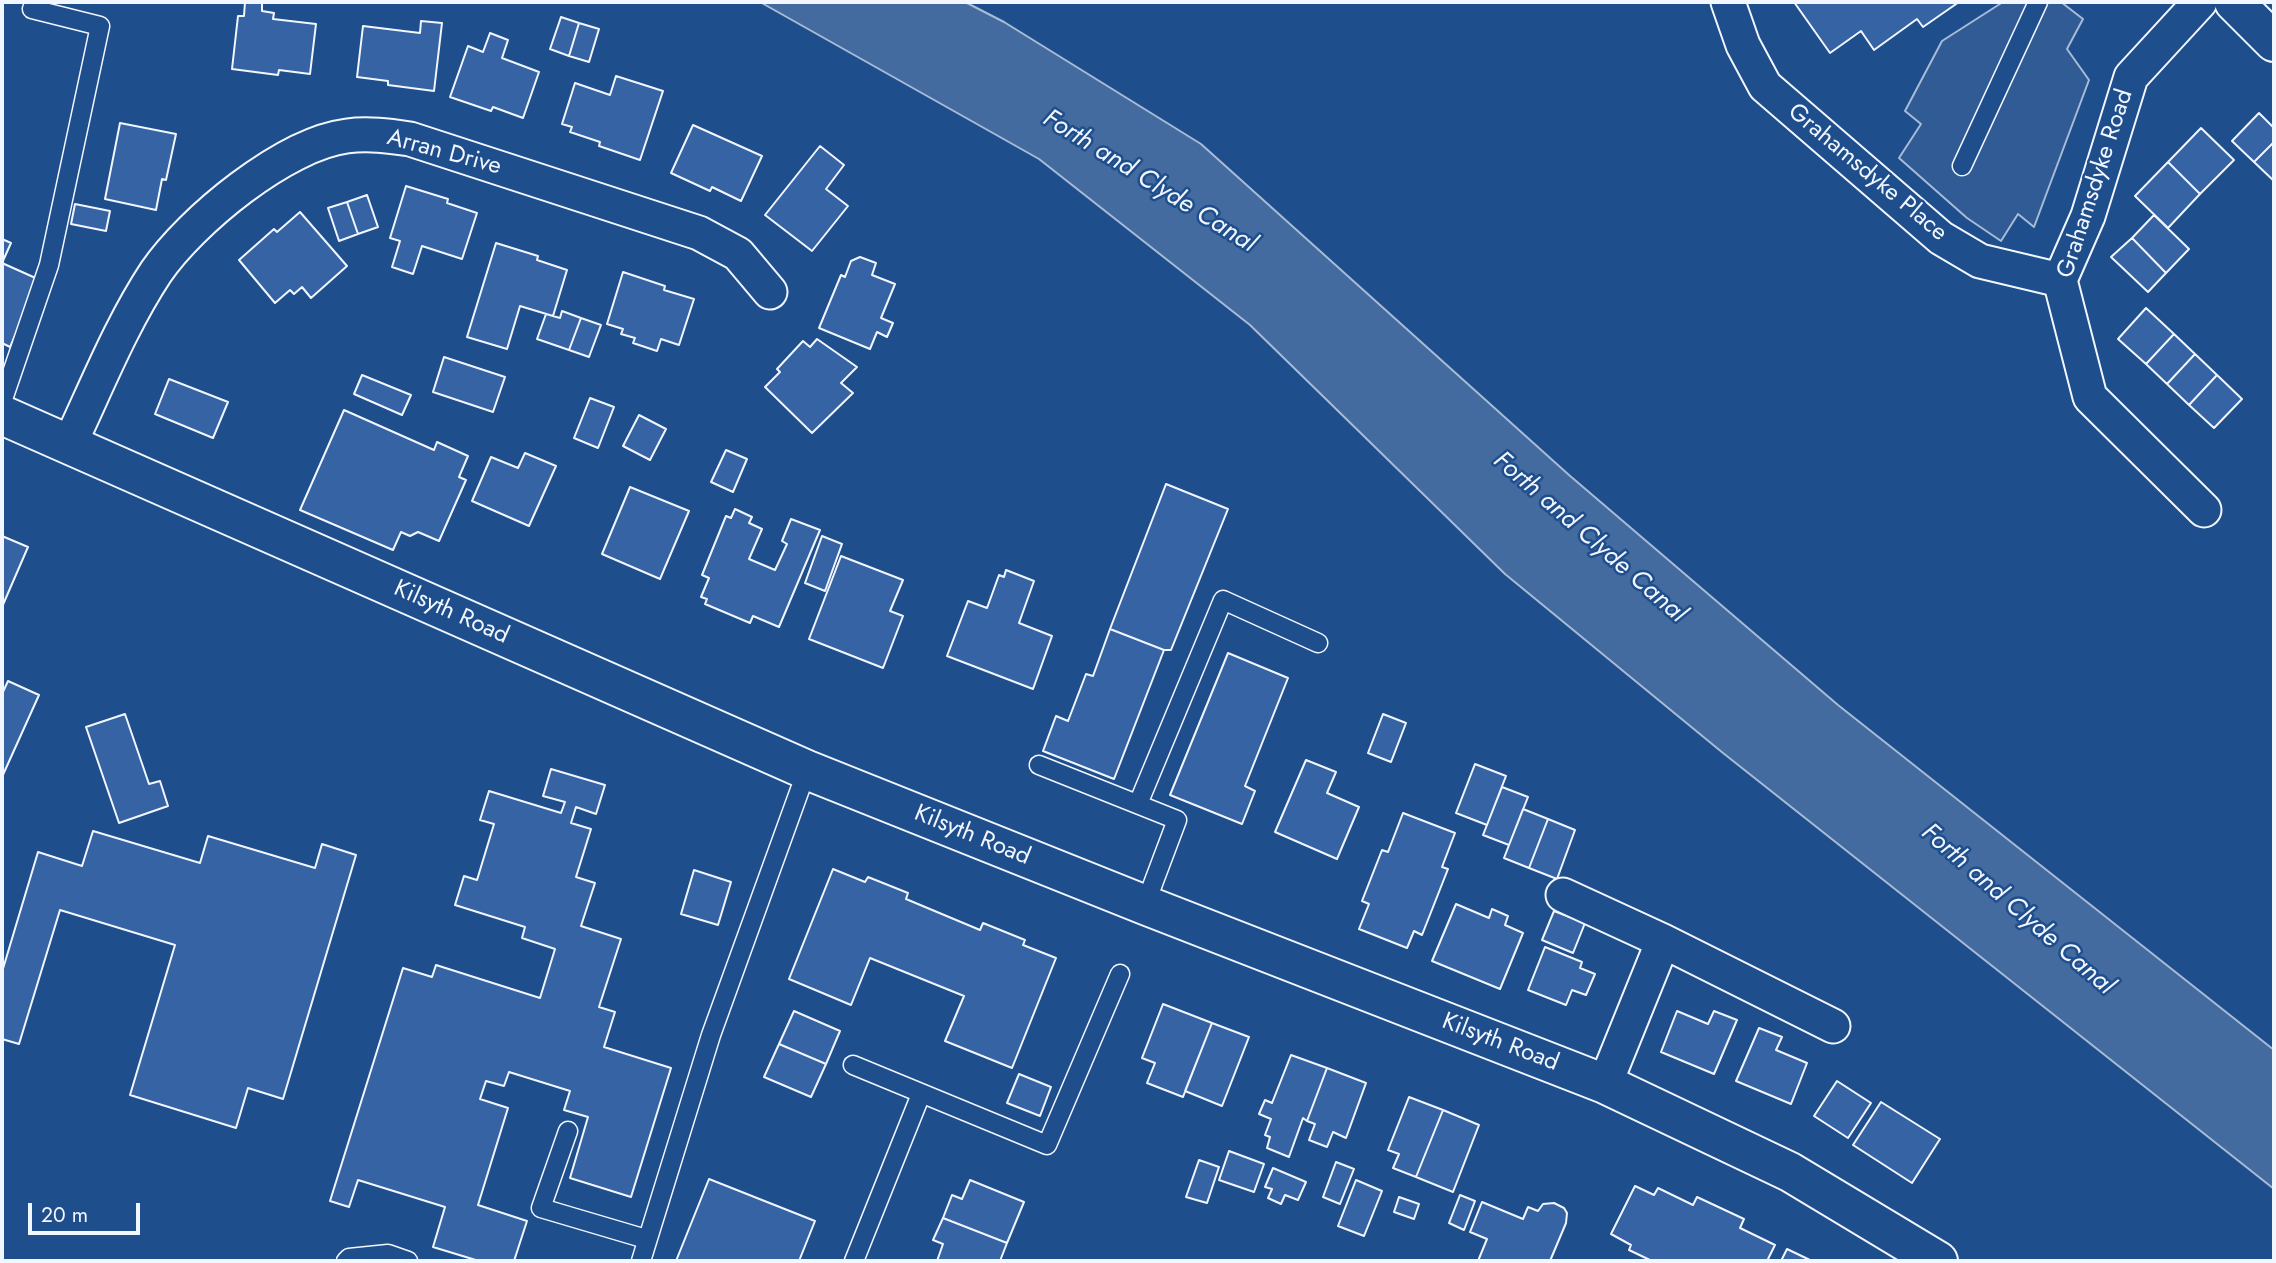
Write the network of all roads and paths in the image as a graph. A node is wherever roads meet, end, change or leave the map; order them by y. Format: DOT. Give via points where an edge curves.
graph roads {
  1 [pos="1728,2"];
  2 [pos="2038,2"];
  3 [pos="2200,2"];
  4 [pos="2234,2"];
  5 [pos="32,9"];
  6 [pos="2274,42"];
  7 [pos="1962,166"];
  8 [pos="2060,280"];
  9 [pos="771,292"];
  10 [pos="2,402"];
  11 [pos="2,415"];
  12 [pos="70,443"];
  13 [pos="2204,510"];
  14 [pos="1318,643"];
  15 [pos="1039,765"];
  16 [pos="807,770"];
  17 [pos="1138,804"];
  18 [pos="1563,895"];
  19 [pos="1145,905"];
  20 [pos="1663,941"];
  21 [pos="1120,974"];
  22 [pos="1833,1026"];
  23 [pos="853,1065"];
  24 [pos="1605,1084"];
  25 [pos="921,1094"];
  26 [pos="568,1131"];
  27 [pos="646,1239"];
  28 [pos="346,1261"];
  29 [pos="408,1261"];
  30 [pos="641,1261"];
  31 [pos="854,1261"];
  32 [pos="1938,1261"];
  1 -- 8 [label="street, Grahamsdyke Place" via="1765,86 1941,238 1980,261"];
  2 -- 7 [label="lane"];
  3 -- 8 [label="street, Grahamsdyke Road" via="2131,77 2088,216"];
  4 -- 6 [label="main road"];
  5 -- 10 [label="lane" via="100,26 49,265"];
  8 -- 13 [label="street, Grahamsdyke Road" via="2090,397"];
  9 -- 12 [label="street, Arran Drive" via="738,254 699,233 410,139 378,134 344,136 302,150 262,172 223,201 180,244 141,296"];
  11 -- 12 [label="main road, Kilsyth Road"];
  12 -- 16 [label="main road, Kilsyth Road"];
  14 -- 17 [label="lane" via="1223,600"];
  15 -- 17 [label="lane"];
  16 -- 19 [label="main road, Kilsyth Road"];
  16 -- 27 [label="lane" via="711,1035"];
  17 -- 19 [label="lane" via="1177,820"];
  18 -- 20 [label="street"];
  19 -- 24 [label="main road, Kilsyth Road"];
  20 -- 22 [label="street"];
  20 -- 24 [label="street"];
  21 -- 25 [label="lane" via="1047,1145"];
  23 -- 25 [label="lane"];
  24 -- 32 [label="main road, Kilsyth Road" via="1790,1172"];
  25 -- 31 [label="lane"];
  26 -- 27 [label="lane" via="541,1208"];
  27 -- 30 [label="lane"];
  28 -- 29 [label="lane" via="388,1254"];
}
